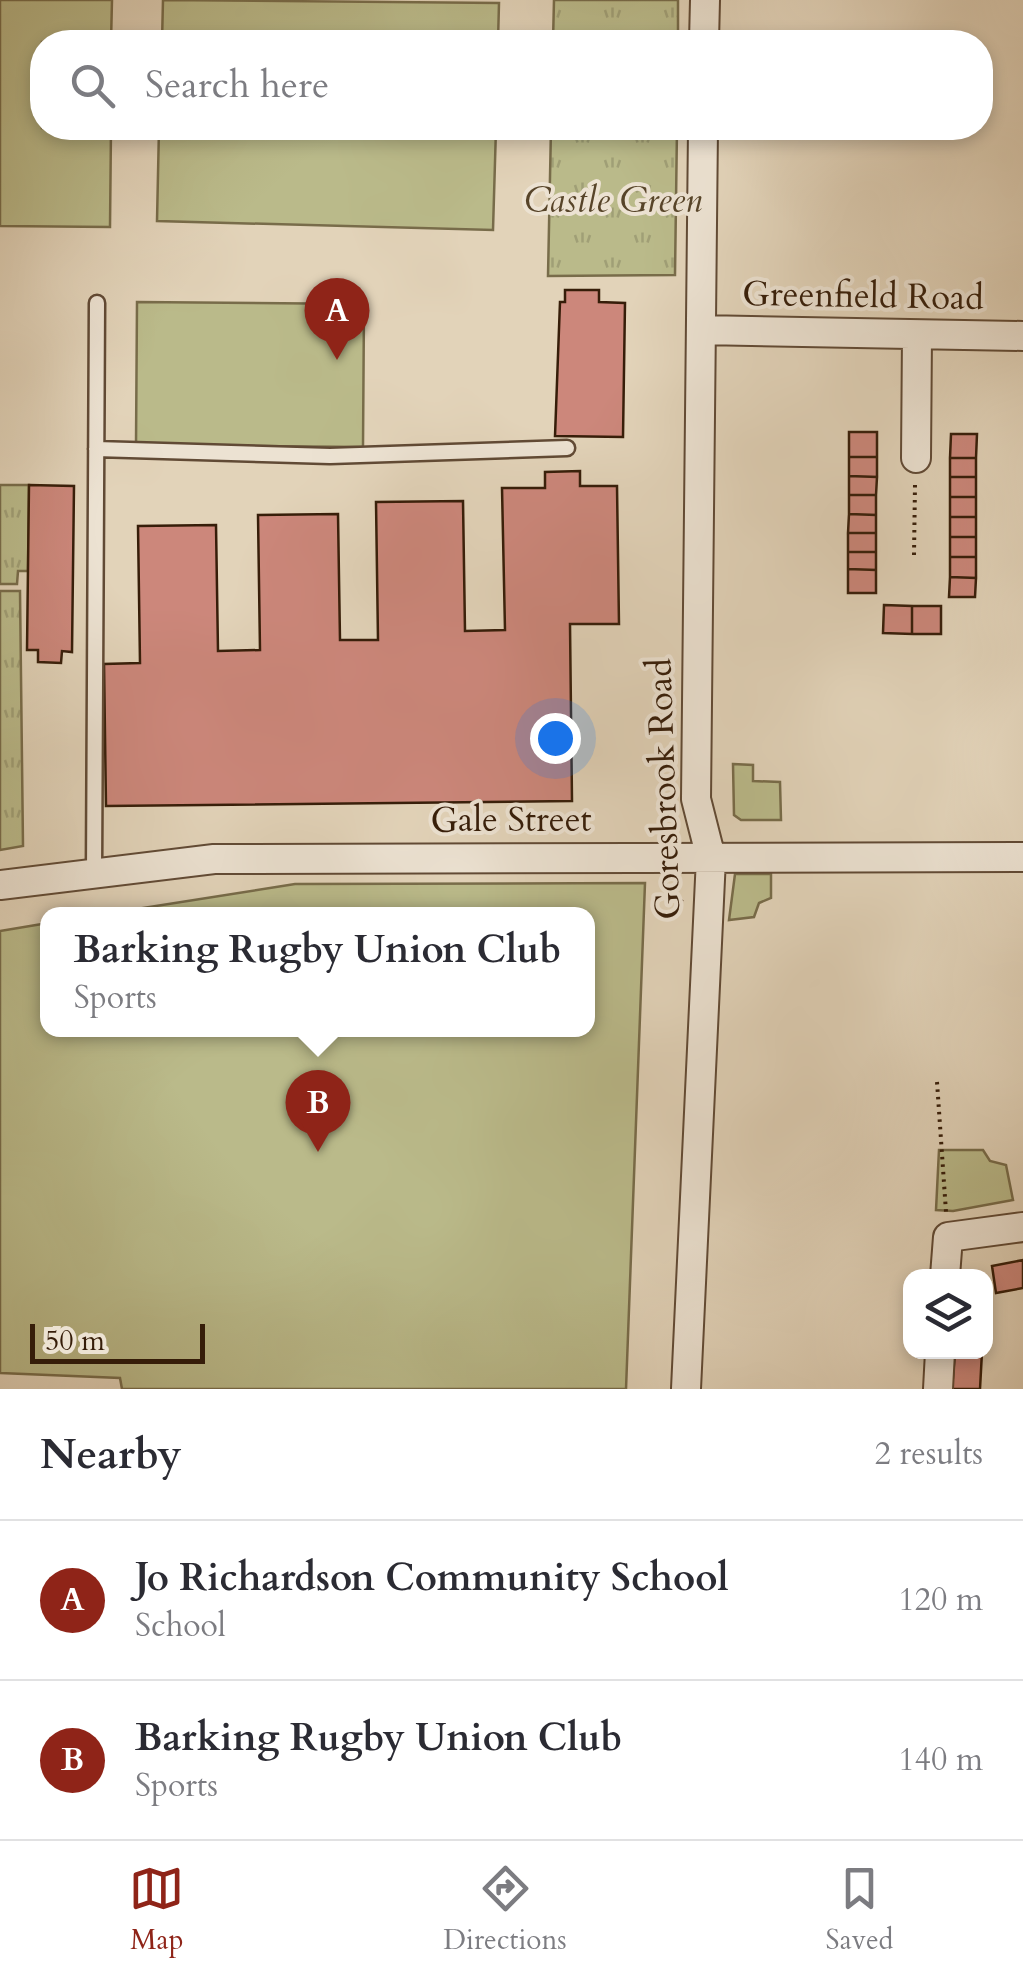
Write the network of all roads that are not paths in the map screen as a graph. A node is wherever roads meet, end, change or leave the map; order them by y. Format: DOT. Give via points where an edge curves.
graph roads {
  1 [pos="705,0"];
  2 [pos="704,30"];
  3 [pos="703,140"];
  4 [pos="96,303"];
  5 [pos="701,330"];
  6 [pos="917,336"];
  7 [pos="1023,336"];
  8 [pos="567,448"];
  9 [pos="96,449"];
  10 [pos="916,458"];
  11 [pos="1023,857"];
  12 [pos="711,858"];
  13 [pos="94,872"];
  14 [pos="0,884"];
  15 [pos="1023,1227"];
  16 [pos="946,1269"];
  17 [pos="940,1359"];
  18 [pos="686,1389"];
  19 [pos="938,1389"];
  1 -- 2 [label="street"];
  3 -- 5 [label="street, Goresbrook Road"];
  4 -- 9 [label="lane"];
  5 -- 6 [label="street, Greenfield Road"];
  5 -- 12 [label="street, Goresbrook Road" via="696,799"];
  6 -- 7 [label="street, Greenfield Road"];
  6 -- 10 [label="street"];
  8 -- 9 [label="lane" via="330,456"];
  9 -- 13 [label="lane"];
  11 -- 12 [label="street, Gale Street"];
  12 -- 13 [label="street, Gale Street" via="214,860"];
  12 -- 18 [label="street, Goresbrook Road"];
  13 -- 14 [label="street, Gale Street"];
  15 -- 16 [label="street" via="948,1238"];
  17 -- 19 [label="street"];
}
